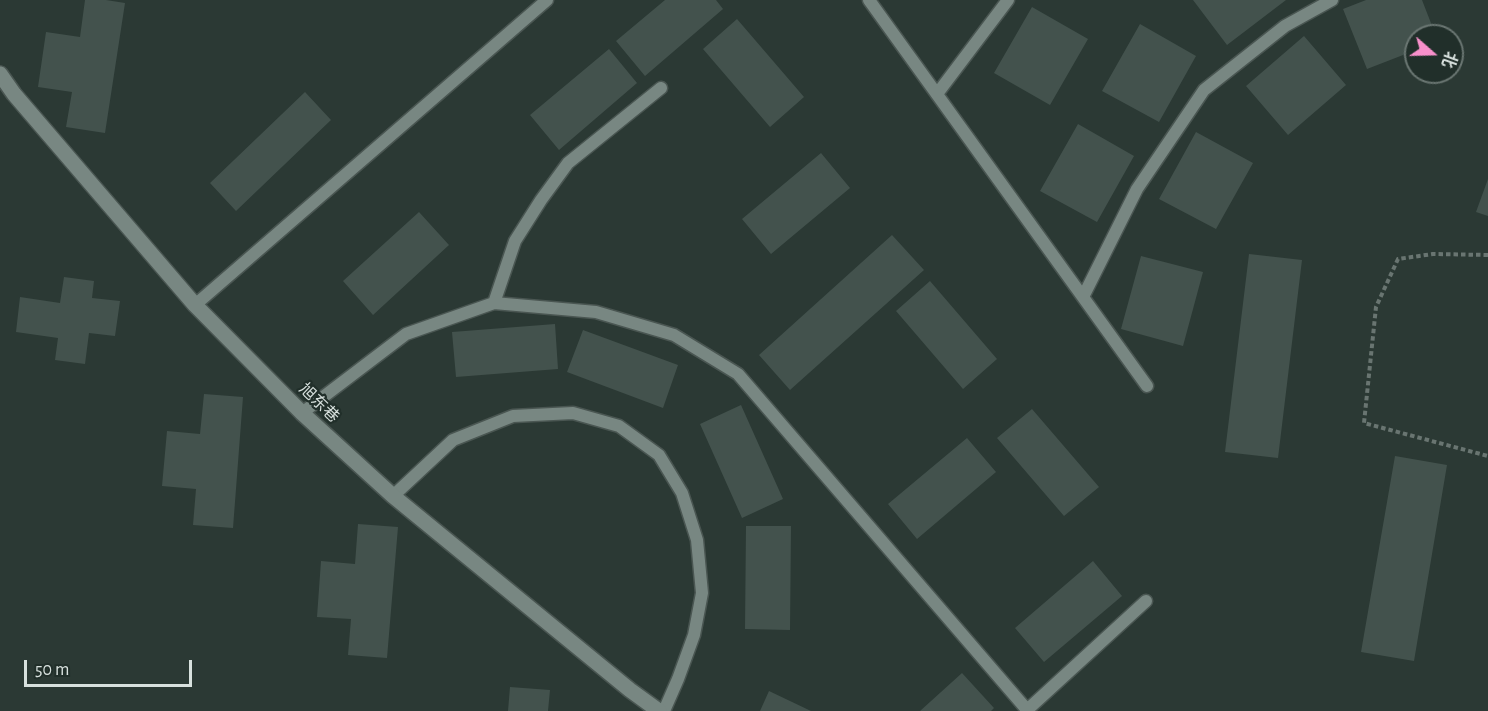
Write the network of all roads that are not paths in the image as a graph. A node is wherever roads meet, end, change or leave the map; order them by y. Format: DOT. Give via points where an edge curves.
graph roads {
  1 [pos="547,0"];
  2 [pos="869,0"];
  3 [pos="1008,0"];
  4 [pos="1332,0"];
  5 [pos="0,74"];
  6 [pos="661,88"];
  7 [pos="937,94"];
  8 [pos="1083,297"];
  9 [pos="494,303"];
  10 [pos="195,305"];
  11 [pos="1147,386"];
  12 [pos="302,413"];
  13 [pos="393,496"];
  14 [pos="1146,601"];
  15 [pos="662,711"];
  16 [pos="1027,711"];
  1 -- 10 [label="lane"];
  2 -- 7 [label="lane"];
  3 -- 7 [label="lane"];
  4 -- 8 [label="lane" via="1285,26 1204,90 1137,189"];
  5 -- 10 [label="street, 旭东巷"];
  6 -- 9 [label="lane" via="568,163 515,241"];
  7 -- 8 [label="lane"];
  8 -- 11 [label="lane"];
  9 -- 12 [label="lane" via="406,334"];
  9 -- 16 [label="lane" via="596,312 674,335 738,374"];
  10 -- 12 [label="street, 旭东巷"];
  12 -- 13 [label="street, 旭东巷"];
  13 -- 15 [label="street, 旭东巷" via="630,690"];
  13 -- 15 [label="lane" via="453,440 513,416 573,413 619,426 658,455 681,493 697,540 702,592 694,635"];
  14 -- 16 [label="lane"];
}
